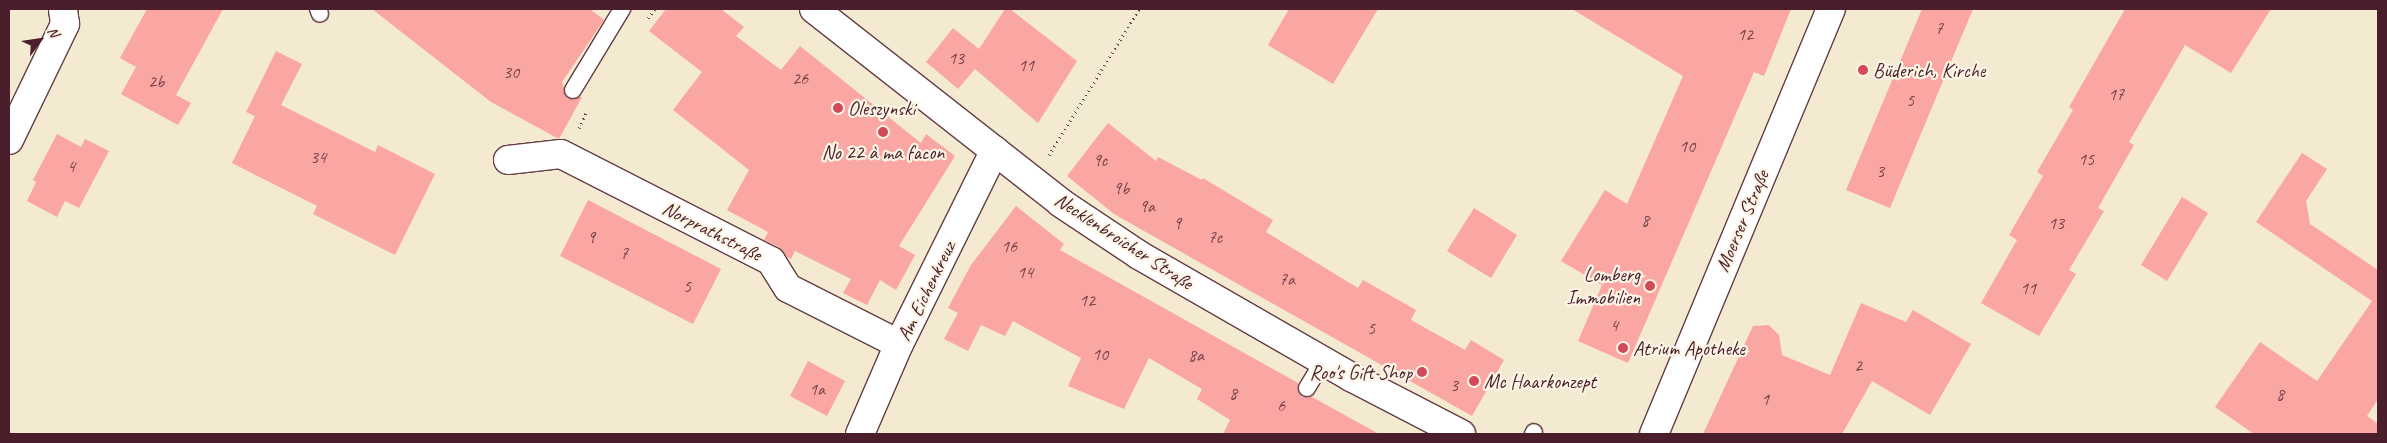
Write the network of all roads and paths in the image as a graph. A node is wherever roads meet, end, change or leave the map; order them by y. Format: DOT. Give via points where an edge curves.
graph roads {
  1 [pos="63,9"];
  2 [pos="622,9"];
  3 [pos="814,9"];
  4 [pos="1139,9"];
  5 [pos="1831,9"];
  6 [pos="573,90"];
  7 [pos="9,140"];
  8 [pos="995,150"];
  9 [pos="508,160"];
  10 [pos="1033,180"];
  11 [pos="899,344"];
  12 [pos="1323,361"];
  13 [pos="1307,388"];
  14 [pos="860,434"];
  15 [pos="1461,434"];
  16 [pos="1654,434"];
  1 -- 7 [label="main road" via="66,24"];
  2 -- 6 [label="lane"];
  3 -- 8 [label="main road, Necklenbroicher Straße"];
  4 -- 10 [label="path"];
  5 -- 16 [label="main road, Moerser Straße"];
  8 -- 10 [label="main road, Necklenbroicher Straße"];
  8 -- 11 [label="main road, Am Eichenkreuz"];
  9 -- 11 [label="main road, Norprathstraße" via="561,154 771,261 788,288"];
  10 -- 12 [label="main road, Necklenbroicher Straße" via="1139,255"];
  11 -- 14 [label="main road, Am Eichenkreuz"];
  12 -- 13 [label="lane"];
  12 -- 15 [label="main road, Necklenbroicher Straße"];
}
